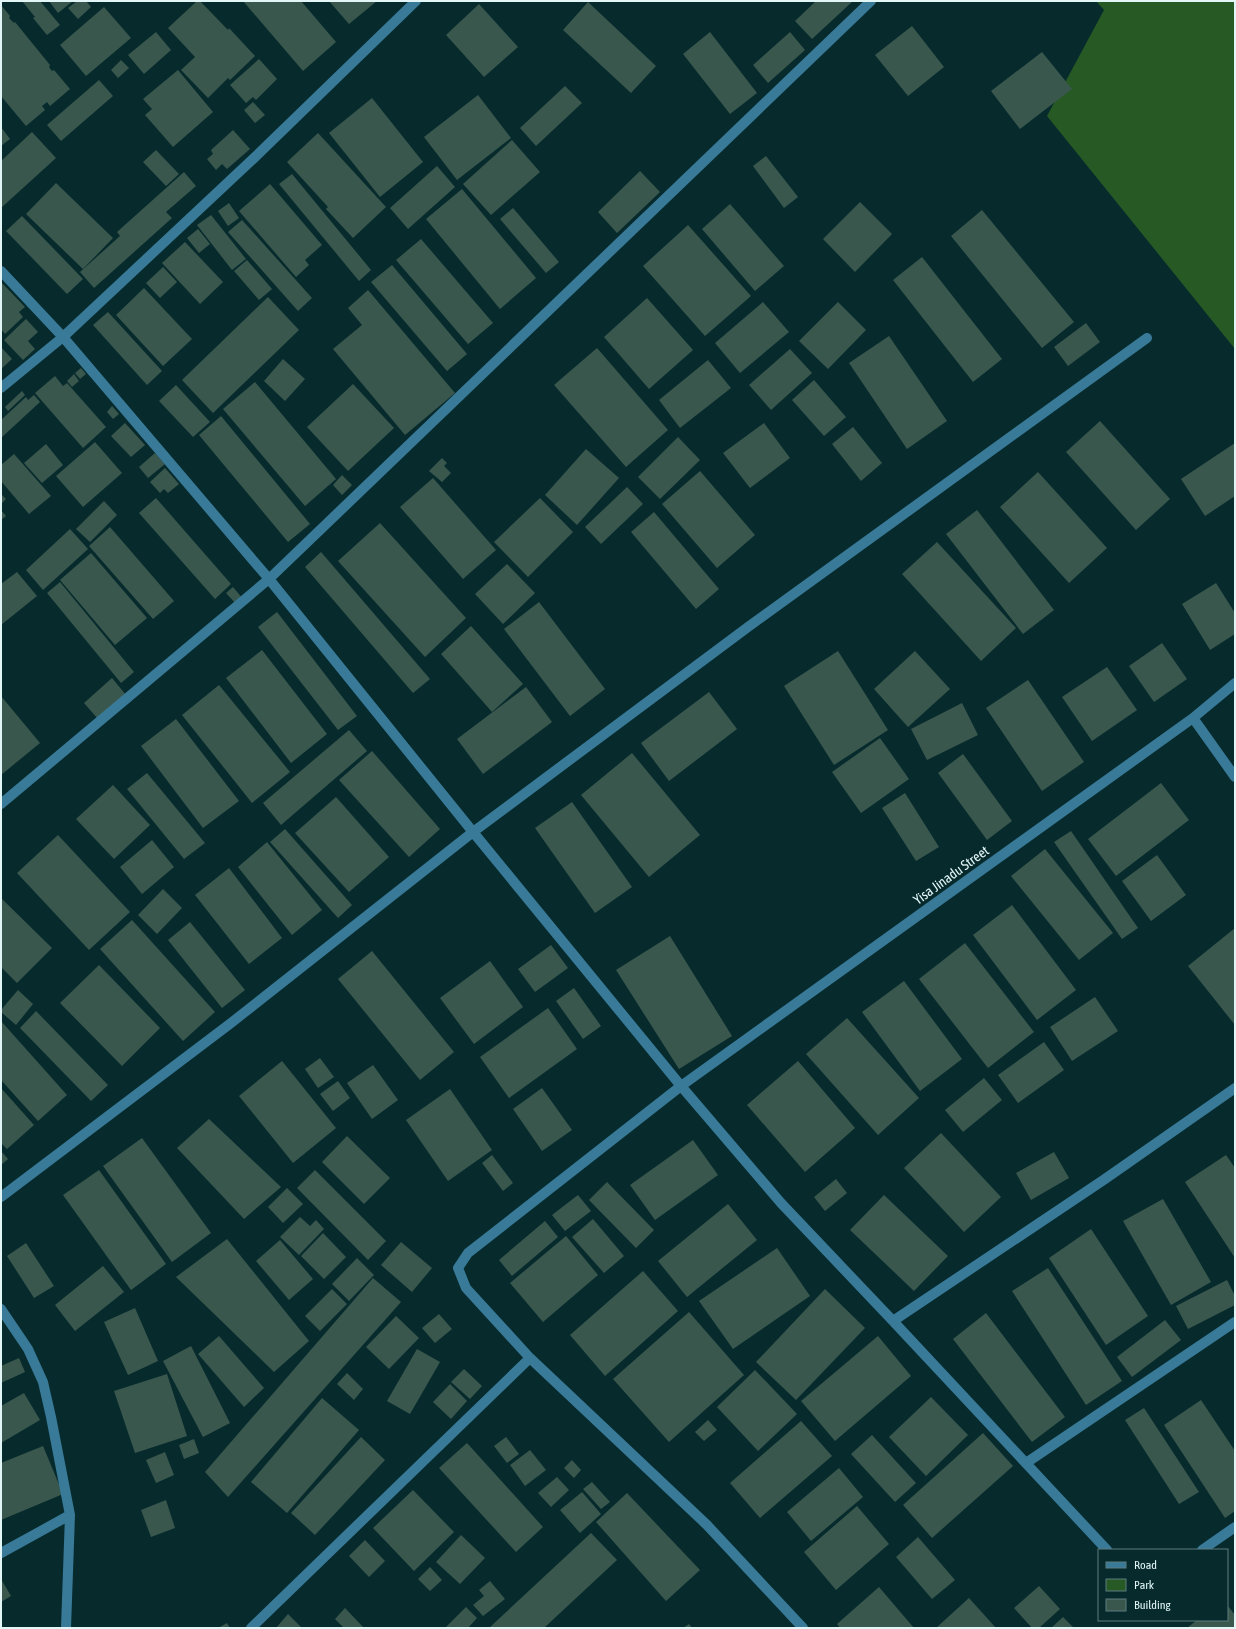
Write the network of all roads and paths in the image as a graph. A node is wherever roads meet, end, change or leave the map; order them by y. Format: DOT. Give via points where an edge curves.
graph roads {
  1 [pos="416,1"];
  2 [pos="871,1"];
  3 [pos="1,271"];
  4 [pos="63,337"];
  5 [pos="1147,338"];
  6 [pos="1,388"];
  7 [pos="269,579"];
  8 [pos="1235,683"];
  9 [pos="1193,718"];
  10 [pos="1235,777"];
  11 [pos="1,804"];
  12 [pos="473,832"];
  13 [pos="681,1086"];
  14 [pos="1235,1088"];
  15 [pos="1,1197"];
  16 [pos="1,1309"];
  17 [pos="893,1321"];
  18 [pos="1235,1322"];
  19 [pos="530,1358"];
  20 [pos="1026,1463"];
  21 [pos="70,1514"];
  22 [pos="1235,1527"];
  23 [pos="1106,1549"];
  24 [pos="1203,1549"];
  25 [pos="1,1553"];
  26 [pos="66,1628"];
  27 [pos="251,1628"];
  28 [pos="803,1628"];
  1 -- 4 [label="street" via="253,159"];
  2 -- 7 [label="street"];
  3 -- 4 [label="street"];
  4 -- 6 [label="street"];
  4 -- 7 [label="street"];
  5 -- 12 [label="street"];
  7 -- 11 [label="street"];
  7 -- 12 [label="street"];
  8 -- 9 [label="street, Yisa Jinadu Street"];
  9 -- 10 [label="street"];
  9 -- 13 [label="street, Yisa Jinadu Street"];
  12 -- 13 [label="street"];
  12 -- 15 [label="street" via="231,1023"];
  13 -- 17 [label="street" via="781,1203"];
  13 -- 19 [label="street, Yisa Jinadu Street" via="468,1253 458,1268 466,1288"];
  14 -- 17 [label="street" via="1098,1184"];
  16 -- 21 [label="street" via="28,1349 43,1382"];
  17 -- 20 [label="street"];
  18 -- 20 [label="street"];
  19 -- 27 [label="street"];
  19 -- 28 [label="street" via="707,1525"];
  20 -- 23 [label="street"];
  21 -- 25 [label="street"];
  21 -- 26 [label="street"];
  22 -- 24 [label="street"];
}
